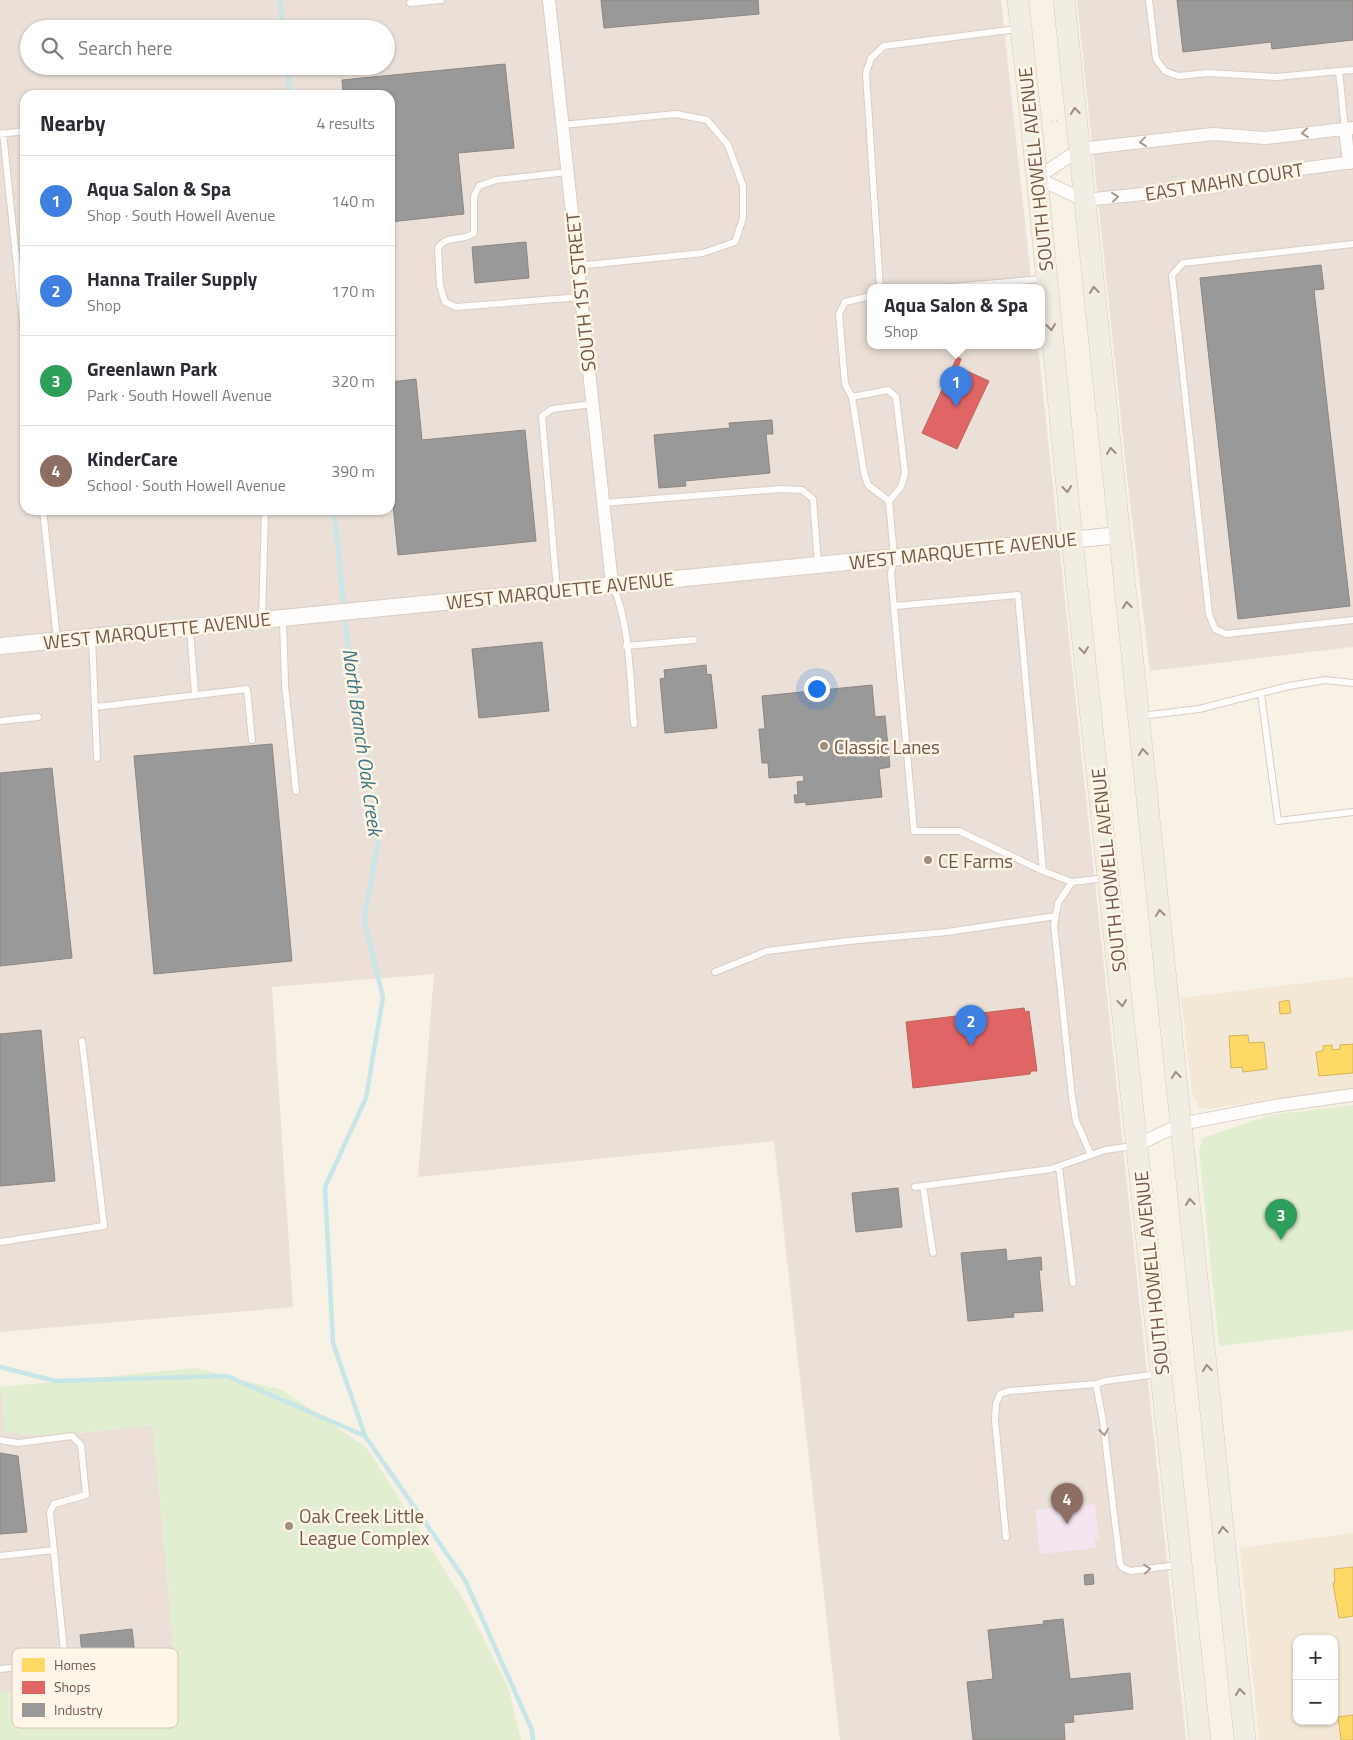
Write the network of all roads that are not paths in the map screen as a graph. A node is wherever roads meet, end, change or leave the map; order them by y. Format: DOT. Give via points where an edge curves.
graph roads {
  1 [pos="441,0"];
  2 [pos="549,0"];
  3 [pos="1018,0"];
  4 [pos="1064,0"];
  5 [pos="1149,0"];
  6 [pos="410,3"];
  7 [pos="1020,28"];
  8 [pos="1353,70"];
  9 [pos="1339,71"];
  10 [pos="562,125"];
  11 [pos="1349,129"];
  12 [pos="20,132"];
  13 [pos="1,134"];
  14 [pos="1080,149"];
  15 [pos="1351,163"];
  16 [pos="567,172"];
  17 [pos="1037,178"];
  18 [pos="1084,200"];
  19 [pos="1353,244"];
  20 [pos="577,266"];
  21 [pos="1046,279"];
  22 [pos="880,284"];
  23 [pos="987,284"];
  24 [pos="581,297"];
  25 [pos="867,297"];
  26 [pos="20,299"];
  27 [pos="852,397"];
  28 [pos="592,404"];
  29 [pos="889,501"];
  30 [pos="604,503"];
  31 [pos="44,515"];
  32 [pos="265,515"];
  33 [pos="1120,535"];
  34 [pos="1072,539"];
  35 [pos="894,557"];
  36 [pos="818,564"];
  37 [pos="612,584"];
  38 [pos="557,590"];
  39 [pos="895,606"];
  40 [pos="282,617"];
  41 [pos="262,620"];
  42 [pos="1353,620"];
  43 [pos="190,627"];
  44 [pos="92,637"];
  45 [pos="57,640"];
  46 [pos="694,640"];
  47 [pos="0,646"];
  48 [pos="626,646"];
  49 [pos="1353,683"];
  50 [pos="195,694"];
  51 [pos="1261,694"];
  52 [pos="96,707"];
  53 [pos="1139,716"];
  54 [pos="38,717"];
  55 [pos="0,721"];
  56 [pos="634,724"];
  57 [pos="252,740"];
  58 [pos="97,758"];
  59 [pos="296,791"];
  60 [pos="1353,812"];
  61 [pos="1043,872"];
  62 [pos="1109,877"];
  63 [pos="1072,882"];
  64 [pos="1056,916"];
  65 [pos="716,972"];
  66 [pos="82,1041"];
  67 [pos="1353,1095"];
  68 [pos="1181,1124"];
  69 [pos="1137,1146"];
  70 [pos="1091,1155"];
  71 [pos="1059,1167"];
  72 [pos="923,1186"];
  73 [pos="915,1187"];
  74 [pos="0,1242"];
  75 [pos="932,1253"];
  76 [pos="1073,1283"];
  77 [pos="1161,1374"];
  78 [pos="1096,1384"];
  79 [pos="0,1440"];
  80 [pos="1006,1536"];
  81 [pos="54,1550"];
  82 [pos="0,1556"];
  83 [pos="1182,1565"];
  84 [pos="64,1648"];
  85 [pos="1200,1740"];
  86 [pos="1245,1740"];
  1 -- 6 [label="lane"];
  2 -- 10 [label="street, SOUTH 1ST STREET"];
  3 -- 7 [label="main road, SOUTH HOWELL AVENUE"];
  14 -- 4 [label="main road, one-way"];
  5 -- 9 [label="lane" via="1156,59 1165,71 1178,76 1208,73 1277,77"];
  7 -- 17 [label="main road, SOUTH HOWELL AVENUE"];
  7 -- 22 [label="lane" via="884,46 871,58 866,73"];
  8 -- 9 [label="lane"];
  9 -- 11 [label="lane"];
  10 -- 16 [label="street, SOUTH 1ST STREET"];
  10 -- 20 [label="lane" via="676,114 707,120 728,145 743,186 743,218 735,242 702,253"];
  11 -- 14 [label="street, EAST MAHN COURT, one-way" via="1265,138 1213,134"];
  11 -- 15 [label="street"];
  12 -- 13 [label="lane"];
  13 -- 26 [label="lane"];
  14 -- 17 [label="street, EAST MAHN COURT"];
  14 -- 18 [label="main road"];
  18 -- 15 [label="street, EAST MAHN COURT, one-way" via="1213,186 1270,173"];
  16 -- 20 [label="street, SOUTH 1ST STREET"];
  16 -- 24 [label="lane" via="496,180 479,186 474,196 474,233 446,240 438,248 440,286 446,302 456,307"];
  17 -- 18 [label="street"];
  17 -- 21 [label="main road, SOUTH HOWELL AVENUE"];
  33 -- 18 [label="main road, one-way"];
  19 -- 42 [label="lane" via="1183,263 1172,275 1209,614 1215,629 1226,634"];
  20 -- 24 [label="street, SOUTH 1ST STREET"];
  21 -- 23 [label="lane"];
  21 -- 34 [label="main road, SOUTH HOWELL AVENUE, one-way"];
  24 -- 28 [label="street, SOUTH 1ST STREET"];
  25 -- 27 [label="lane" via="845,302 839,314 845,384"];
  27 -- 29 [label="lane" via="868,485"];
  27 -- 29 [label="lane" via="888,390 896,398 906,473 901,487"];
  28 -- 30 [label="street, SOUTH 1ST STREET"];
  28 -- 38 [label="lane" via="552,409 542,416"];
  29 -- 35 [label="lane"];
  30 -- 36 [label="lane" via="802,490 813,499"];
  30 -- 37 [label="street, SOUTH 1ST STREET"];
  31 -- 45 [label="lane"];
  32 -- 41 [label="lane"];
  33 -- 34 [label="street, WEST MARQUETTE AVENUE"];
  53 -- 33 [label="main road, one-way"];
  34 -- 35 [label="street, WEST MARQUETTE AVENUE"];
  34 -- 62 [label="main road, SOUTH HOWELL AVENUE, one-way"];
  35 -- 36 [label="street, WEST MARQUETTE AVENUE"];
  35 -- 39 [label="lane" via="891,574"];
  36 -- 37 [label="street, WEST MARQUETTE AVENUE"];
  37 -- 38 [label="street, WEST MARQUETTE AVENUE"];
  37 -- 48 [label="lane" via="619,600"];
  38 -- 40 [label="street, WEST MARQUETTE AVENUE"];
  39 -- 61 [label="lane" via="914,831 959,831"];
  39 -- 61 [label="lane" via="1018,596"];
  40 -- 41 [label="street, WEST MARQUETTE AVENUE"];
  40 -- 59 [label="lane"];
  41 -- 43 [label="street, WEST MARQUETTE AVENUE"];
  43 -- 44 [label="street, WEST MARQUETTE AVENUE"];
  43 -- 50 [label="lane"];
  44 -- 45 [label="street, WEST MARQUETTE AVENUE"];
  44 -- 52 [label="lane"];
  45 -- 47 [label="street, WEST MARQUETTE AVENUE"];
  46 -- 48 [label="lane"];
  48 -- 56 [label="lane"];
  49 -- 51 [label="lane" via="1325,680"];
  50 -- 52 [label="lane"];
  50 -- 57 [label="lane" via="247,690"];
  51 -- 53 [label="lane" via="1199,709"];
  51 -- 60 [label="lane" via="1278,821"];
  52 -- 58 [label="lane"];
  68 -- 53 [label="main road, one-way"];
  54 -- 55 [label="lane"];
  61 -- 63 [label="lane"];
  62 -- 63 [label="lane"];
  62 -- 69 [label="main road, SOUTH HOWELL AVENUE, one-way"];
  63 -- 64 [label="lane" via="1058,903"];
  64 -- 65 [label="lane" via="947,932 767,951"];
  64 -- 70 [label="lane" via="1054,925 1072,1097 1076,1121"];
  66 -- 74 [label="lane" via="104,1226"];
  67 -- 68 [label="street"];
  68 -- 69 [label="street"];
  86 -- 68 [label="main road, one-way"];
  69 -- 70 [label="lane"];
  69 -- 77 [label="main road, SOUTH HOWELL AVENUE"];
  70 -- 71 [label="lane"];
  71 -- 72 [label="lane"];
  71 -- 76 [label="lane"];
  72 -- 73 [label="lane"];
  72 -- 75 [label="lane"];
  77 -- 78 [label="lane"];
  77 -- 83 [label="main road, SOUTH HOWELL AVENUE"];
  78 -- 80 [label="lane" via="1000,1394 995,1420"];
  78 -- 83 [label="lane, one-way" via="1120,1564 1130,1570"];
  79 -- 81 [label="lane" via="18,1443 72,1436 81,1445 86,1495 54,1504 50,1512"];
  81 -- 82 [label="lane"];
  81 -- 84 [label="lane"];
  83 -- 85 [label="main road, SOUTH HOWELL AVENUE"];
}
